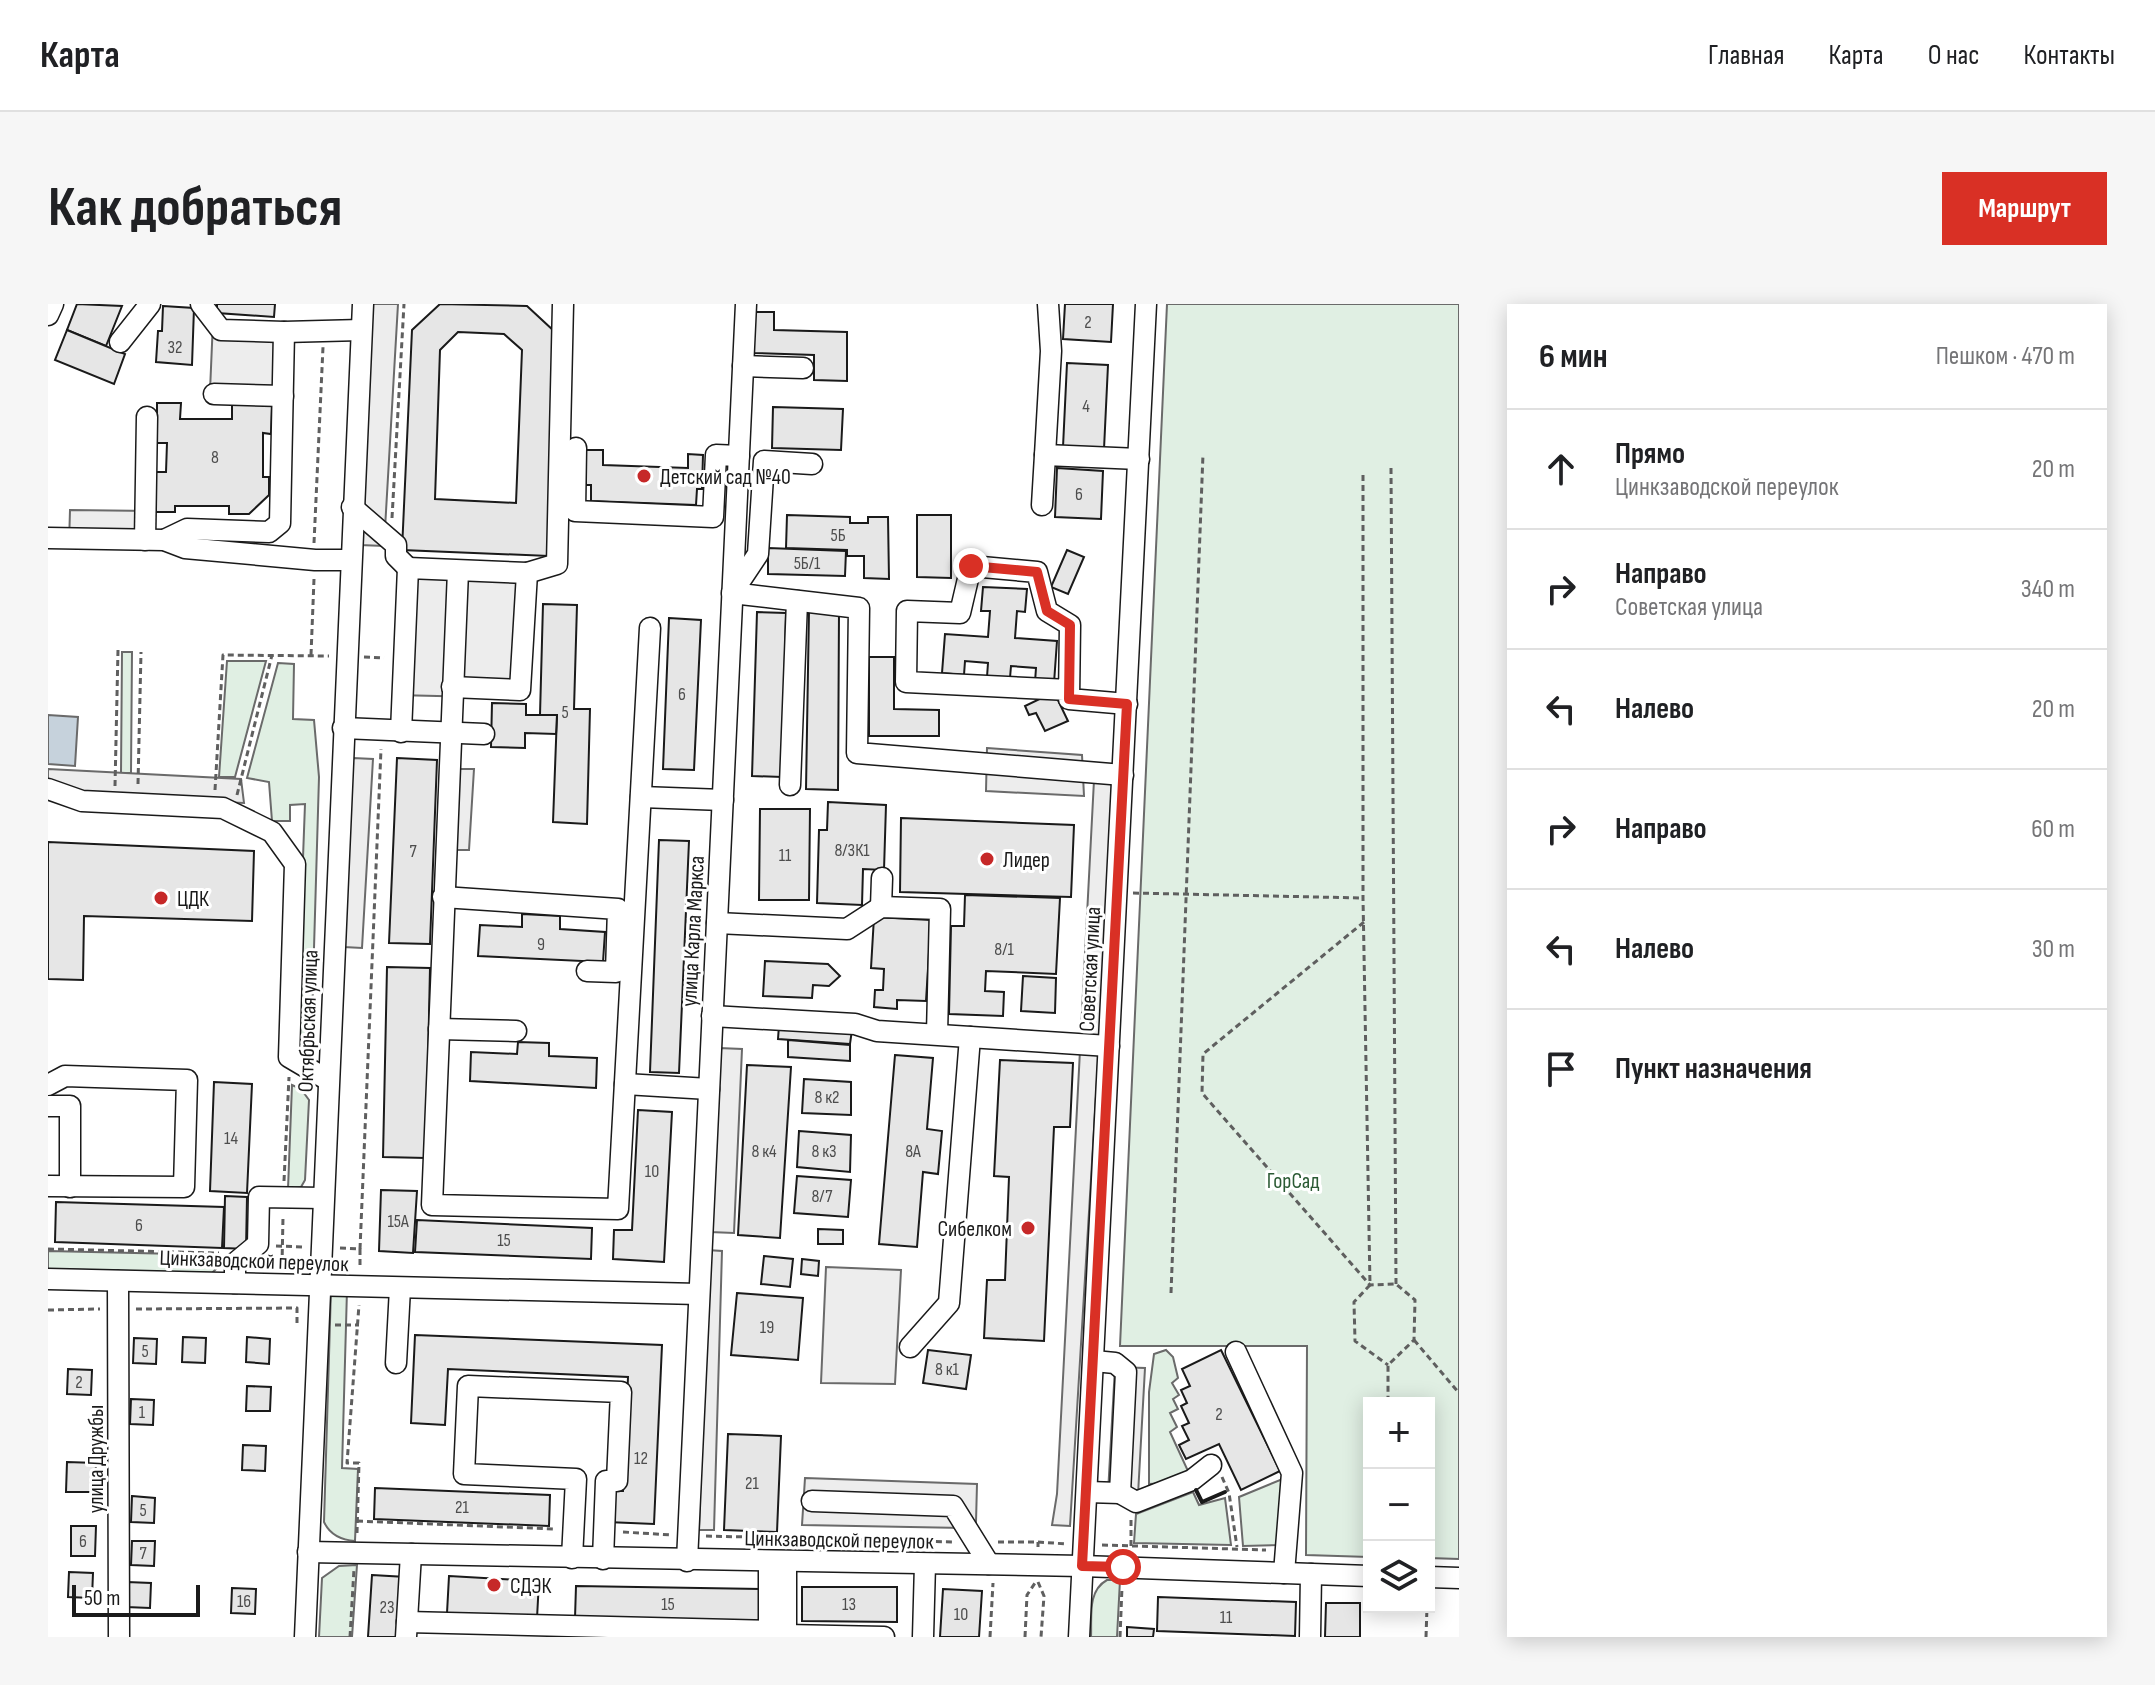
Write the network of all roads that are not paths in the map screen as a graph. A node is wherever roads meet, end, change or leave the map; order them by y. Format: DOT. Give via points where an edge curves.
graph roads {
  1 [pos="53,304"];
  2 [pos="150,304"];
  3 [pos="201,304"];
  4 [pos="363,304"];
  5 [pos="563,304"];
  6 [pos="746,304"];
  7 [pos="1048,304"];
  8 [pos="1146,304"];
  9 [pos="48,315"];
  10 [pos="361,330"];
  11 [pos="284,332"];
  12 [pos="120,342"];
  13 [pos="743,366"];
  14 [pos="803,368"];
  15 [pos="214,394"];
  16 [pos="283,396"];
  17 [pos="147,417"];
  18 [pos="576,448"];
  19 [pos="1045,455"];
  20 [pos="739,456"];
  21 [pos="1139,459"];
  22 [pos="812,464"];
  23 [pos="1042,505"];
  24 [pos="352,507"];
  25 [pos="48,538"];
  26 [pos="154,540"];
  27 [pos="350,560"];
  28 [pos="408,568"];
  29 [pos="458,571"];
  30 [pos="527,573"];
  31 [pos="732,593"];
  32 [pos="797,601"];
  33 [pos="650,628"];
  34 [pos="452,687"];
  35 [pos="1069,690"];
  36 [pos="1127,704"];
  37 [pos="343,728"];
  38 [pos="392,732"];
  39 [pos="449,733"];
  40 [pos="484,734"];
  41 [pos="1123,775"];
  42 [pos="790,785"];
  43 [pos="48,789"];
  44 [pos="641,797"];
  45 [pos="723,800"];
  46 [pos="882,878"];
  47 [pos="443,897"];
  48 [pos="881,907"];
  49 [pos="717,923"];
  50 [pos="587,971"];
  51 [pos="712,1016"];
  52 [pos="439,1029"];
  53 [pos="516,1031"];
  54 [pos="937,1034"];
  55 [pos="970,1037"];
  56 [pos="1109,1046"];
  57 [pos="328,1080"];
  58 [pos="625,1084"];
  59 [pos="48,1085"];
  60 [pos="709,1089"];
  61 [pos="48,1106"];
  62 [pos="48,1186"];
  63 [pos="70,1187"];
  64 [pos="323,1198"];
  65 [pos="48,1279"];
  66 [pos="118,1281"];
  67 [pos="235,1283"];
  68 [pos="320,1284"];
  69 [pos="400,1288"];
  70 [pos="699,1294"];
  71 [pos="910,1347"];
  72 [pos="1236,1352"];
  73 [pos="1094,1361"];
  74 [pos="396,1363"];
  75 [pos="1217,1472"];
  76 [pos="1087,1492"];
  77 [pos="1120,1493"];
  78 [pos="812,1501"];
  79 [pos="308,1552"];
  80 [pos="411,1554"];
  81 [pos="1083,1555"];
  82 [pos="572,1558"];
  83 [pos="603,1559"];
  84 [pos="687,1561"];
  85 [pos="777,1562"];
  86 [pos="925,1564"];
  87 [pos="991,1572"];
  88 [pos="1284,1573"];
  89 [pos="1311,1574"];
  90 [pos="1363,1576"];
  91 [pos="1435,1577"];
  92 [pos="1459,1578"];
  93 [pos="406,1630"];
  94 [pos="786,1636"];
  95 [pos="119,1637"];
  96 [pos="305,1637"];
  97 [pos="884,1637"];
  98 [pos="923,1637"];
  99 [pos="1079,1637"];
  100 [pos="1310,1637"];
  1 -- 9 [label="street"];
  2 -- 12 [label="street"];
  3 -- 11 [label="street" via="221,330"];
  4 -- 10 [label="street, Октябрьская улица"];
  5 -- 30 [label="street" via="557,564"];
  6 -- 13 [label="street, улица Карла Маркса"];
  7 -- 19 [label="street"];
  8 -- 21 [label="street, Советская улица"];
  10 -- 11 [label="street"];
  10 -- 24 [label="street, Октябрьская улица"];
  11 -- 16 [label="street"];
  13 -- 14 [label="street"];
  13 -- 20 [label="street, улица Карла Маркса"];
  15 -- 16 [label="street"];
  16 -- 26 [label="street" via="280,523 269,532 187,529"];
  17 -- 26 [label="street"];
  18 -- 20 [label="street" via="575,511 713,517 716,455"];
  19 -- 21 [label="street"];
  19 -- 23 [label="street"];
  20 -- 31 [label="street, улица Карла Маркса"];
  21 -- 36 [label="street, Советская улица"];
  22 -- 31 [label="street" via="764,461 758,554"];
  24 -- 27 [label="street, Октябрьская улица"];
  24 -- 28 [label="street" via="396,545 396,556"];
  25 -- 26 [label="street"];
  26 -- 27 [label="street" via="185,548"];
  27 -- 37 [label="street, Октябрьская улица"];
  28 -- 29 [label="street"];
  28 -- 38 [label="street"];
  29 -- 30 [label="street"];
  29 -- 34 [label="street"];
  30 -- 34 [label="street" via="520,690"];
  31 -- 32 [label="street"];
  31 -- 45 [label="street, улица Карла Маркса"];
  32 -- 41 [label="street" via="859,608 857,753"];
  32 -- 42 [label="street"];
  33 -- 44 [label="street"];
  34 -- 39 [label="street"];
  35 -- 35 [label="street" via="1070,625 1047,611 1037,572 971,566 960,613 907,611 906,682"];
  35 -- 36 [label="street" via="1069,699"];
  36 -- 41 [label="street, Советская улица"];
  37 -- 38 [label="street"];
  37 -- 57 [label="street, Октябрьская улица"];
  38 -- 39 [label="street"];
  39 -- 40 [label="street"];
  39 -- 47 [label="street"];
  41 -- 56 [label="street, Советская улица"];
  43 -- 57 [label="street" via="82,801 224,810 272,832 295,864 289,1057"];
  44 -- 45 [label="street"];
  44 -- 58 [label="street"];
  45 -- 49 [label="street, улица Карла Маркса"];
  46 -- 48 [label="street"];
  47 -- 50 [label="street" via="618,909 616,972"];
  47 -- 52 [label="street"];
  48 -- 49 [label="street" via="847,929"];
  48 -- 54 [label="street" via="940,909"];
  49 -- 51 [label="street, улица Карла Маркса"];
  51 -- 54 [label="street"];
  51 -- 60 [label="street, улица Карла Маркса"];
  52 -- 53 [label="street"];
  52 -- 58 [label="street" via="432,1205 618,1209"];
  54 -- 55 [label="street"];
  55 -- 56 [label="street"];
  55 -- 71 [label="street" via="949,1303"];
  56 -- 73 [label="street, Советская улица"];
  57 -- 64 [label="street, Октябрьская улица"];
  58 -- 60 [label="street"];
  59 -- 63 [label="street" via="65,1076 187,1080 184,1187"];
  60 -- 70 [label="street, улица Карла Маркса"];
  61 -- 63 [label="street" via="70,1106"];
  62 -- 63 [label="street"];
  64 -- 67 [label="street" via="259,1197 258,1244 235,1263"];
  64 -- 68 [label="street, Октябрьская улица"];
  65 -- 66 [label="street, Цинкзаводской переулок"];
  66 -- 67 [label="street, Цинкзаводской переулок"];
  66 -- 95 [label="street, улица Дружбы"];
  67 -- 68 [label="street, Цинкзаводской переулок"];
  68 -- 69 [label="street, Цинкзаводской переулок"];
  68 -- 79 [label="street, Октябрьская улица"];
  69 -- 70 [label="street, Цинкзаводской переулок"];
  69 -- 74 [label="street"];
  70 -- 84 [label="street, улица Карла Маркса"];
  72 -- 88 [label="street" via="1292,1473"];
  73 -- 76 [label="street, Советская улица"];
  73 -- 77 [label="street" via="1115,1363 1126,1372"];
  75 -- 77 [label="street" via="1136,1502"];
  76 -- 77 [label="street"];
  76 -- 81 [label="street, Советская улица"];
  78 -- 87 [label="street" via="953,1506"];
  79 -- 80 [label="street, Цинкзаводской переулок"];
  79 -- 96 [label="street, Октябрьская улица"];
  80 -- 82 [label="street, Цинкзаводской переулок"];
  80 -- 93 [label="street"];
  81 -- 87 [label="street, Цинкзаводской переулок" via="1032,1575"];
  81 -- 88 [label="street, Цинкзаводской переулок" via="1123,1567"];
  81 -- 99 [label="street, Советская улица"];
  82 -- 83 [label="street, Цинкзаводской переулок"];
  82 -- 83 [label="street" via="576,1479 464,1474 468,1386 621,1392 617,1481 606,1481"];
  83 -- 84 [label="street, Цинкзаводской переулок"];
  84 -- 85 [label="street, Цинкзаводской переулок"];
  85 -- 86 [label="street, Цинкзаводской переулок"];
  85 -- 93 [label="street" via="769,1631"];
  85 -- 94 [label="street"];
  86 -- 87 [label="street, Цинкзаводской переулок"];
  86 -- 98 [label="street"];
  88 -- 89 [label="street, Цинкзаводской переулок"];
  89 -- 90 [label="street, Цинкзаводской переулок"];
  89 -- 100 [label="street"];
  91 -- 92 [label="street"];
  94 -- 97 [label="street"];
}
